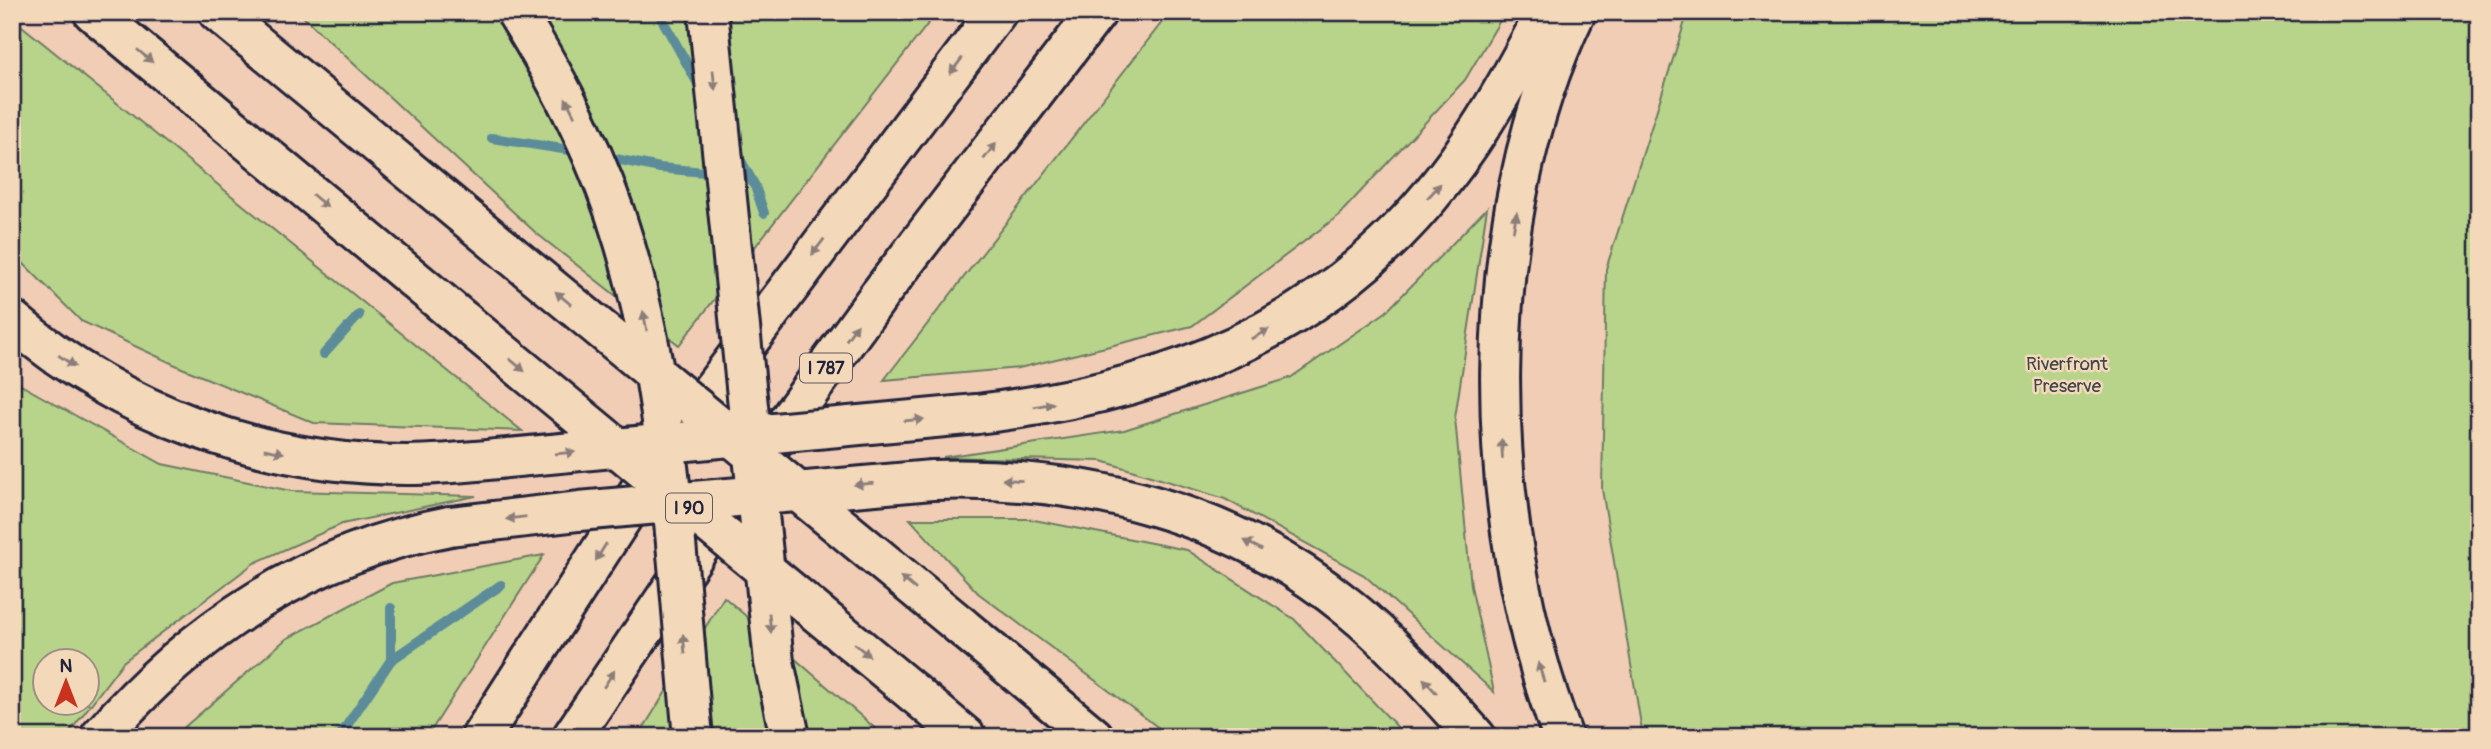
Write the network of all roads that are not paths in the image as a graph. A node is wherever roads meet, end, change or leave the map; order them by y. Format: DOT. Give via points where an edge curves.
graph roads {
  1 [pos="93,12"];
  2 [pos="218,12"];
  3 [pos="516,12"];
  4 [pos="708,12"];
  5 [pos="997,12"];
  6 [pos="1097,12"];
  7 [pos="1546,12"];
  8 [pos="1576,12"];
  9 [pos="12,320"];
  10 [pos="100,737"];
  11 [pos="481,737"];
  12 [pos="572,737"];
  13 [pos="693,737"];
  14 [pos="790,737"];
  15 [pos="966,737"];
  16 [pos="1094,737"];
  17 [pos="1476,737"];
  18 [pos="1563,737"];
  1 -- 15 [label="highway, I 90, one-way, bridge"];
  16 -- 2 [label="highway, one-way, bridge"];
  13 -- 3 [label="highway, one-way, bridge" via="663,437 642,308 601,176 573,112"];
  4 -- 14 [label="highway, one-way, bridge" via="774,662"];
  5 -- 11 [label="highway, one-way" via="653,469"];
  12 -- 6 [label="highway, I 787, one-way" via="794,411"];
  9 -- 7 [label="highway, one-way, bridge" via="69,363 187,425 259,447 371,464 497,459 977,414 1095,395 1189,368 1282,322 1372,256 1442,181 1493,106"];
  18 -- 8 [label="highway, one-way" via="1516,572 1503,479 1501,373 1508,273 1524,174 1553,68"];
  17 -- 10 [label="highway, one-way, bridge" via="1350,608 1248,542 1166,509 1084,487 1009,479 932,480 545,514 413,533 345,556 250,604 153,679"];
}
